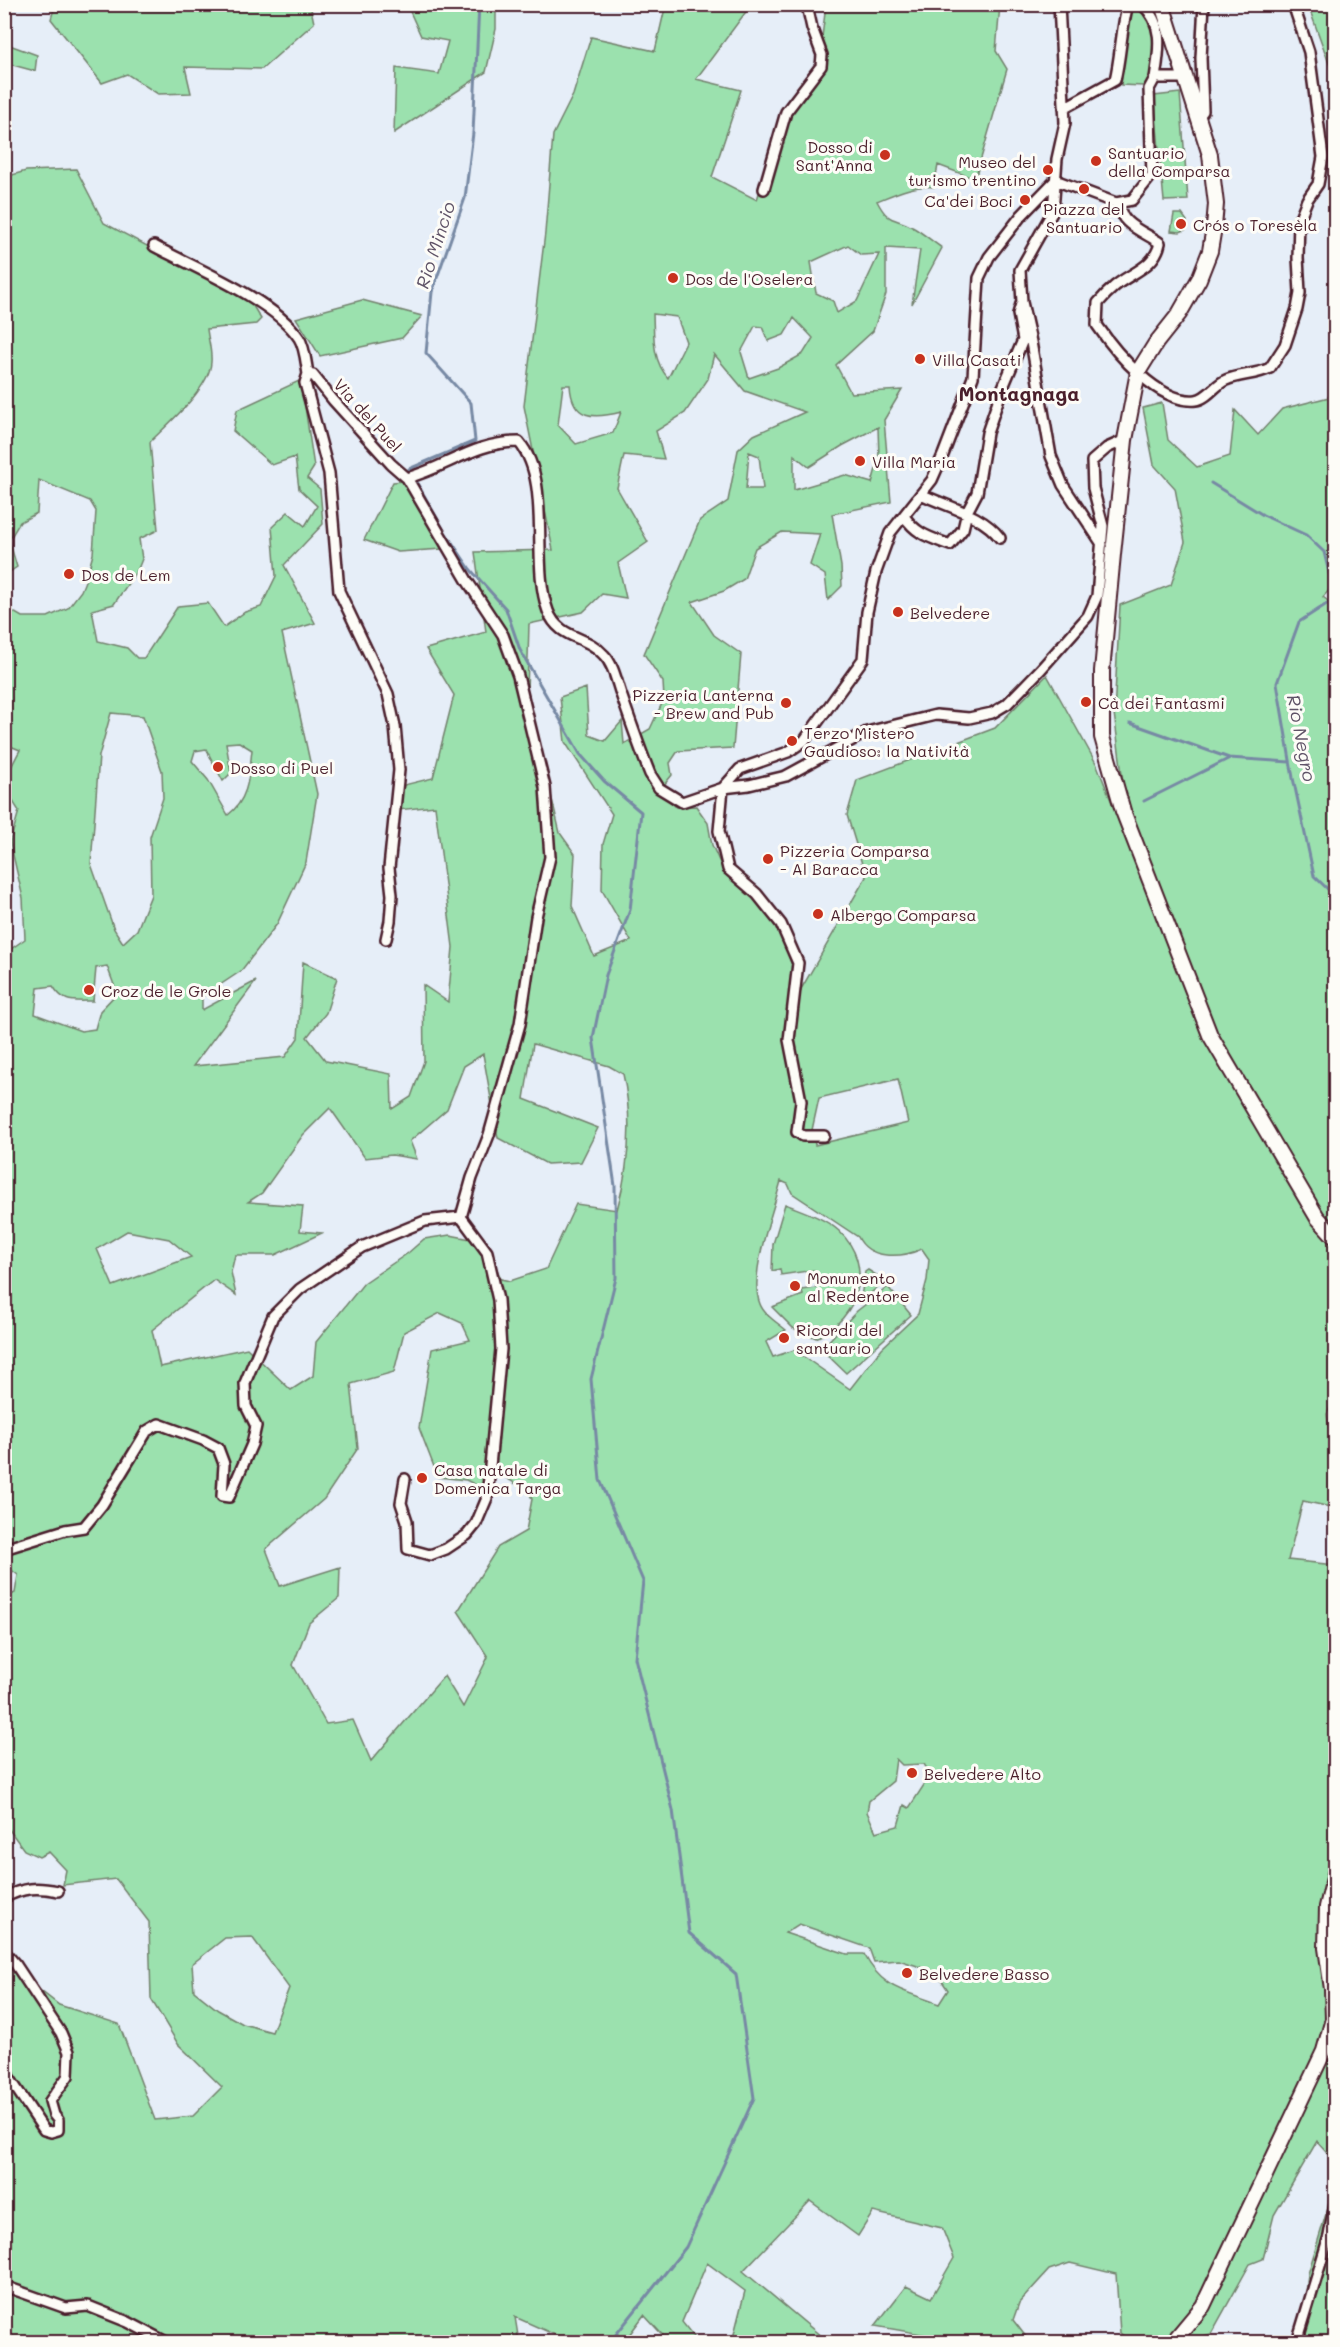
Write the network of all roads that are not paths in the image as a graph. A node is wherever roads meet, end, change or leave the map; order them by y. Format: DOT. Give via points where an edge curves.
graph roads {
  1 [pos="812,4"];
  2 [pos="1059,4"];
  3 [pos="1128,4"];
  4 [pos="1142,4"];
  5 [pos="1162,4"];
  6 [pos="1204,4"];
  7 [pos="1293,4"];
  8 [pos="1155,78"];
  9 [pos="1185,78"];
  10 [pos="1064,108"];
  11 [pos="1198,117"];
  12 [pos="1054,181"];
  13 [pos="764,189"];
  14 [pos="1121,203"];
  15 [pos="154,246"];
  16 [pos="1022,302"];
  17 [pos="1138,372"];
  18 [pos="308,374"];
  19 [pos="1125,440"];
  20 [pos="407,478"];
  21 [pos="921,494"];
  22 [pos="967,512"];
  23 [pos="904,516"];
  24 [pos="1000,538"];
  25 [pos="1102,544"];
  26 [pos="723,788"];
  27 [pos="386,939"];
  28 [pos="824,1136"];
  29 [pos="461,1217"];
  30 [pos="1335,1238"];
  31 [pos="405,1479"];
  32 [pos="4,1549"];
  33 [pos="1335,1870"];
  34 [pos="58,1891"];
  35 [pos="4,1898"];
  36 [pos="4,1951"];
  37 [pos="4,2046"];
  38 [pos="1335,2197"];
  39 [pos="4,2286"];
  40 [pos="166,2343"];
  41 [pos="1173,2343"];
  42 [pos="1297,2343"];
  1 -- 13 [label="street" via="808,10 822,55 821,66 786,112"];
  2 -- 10 [label="street"];
  3 -- 10 [label="street" via="1115,80"];
  4 -- 8 [label="street" via="1152,13 1158,30"];
  5 -- 9 [label="main road"];
  6 -- 11 [label="street" via="1203,111"];
  7 -- 17 [label="street" via="1309,52 1323,157 1318,184 1299,220 1300,292 1285,345 1270,368 1226,380 1198,400 1181,400 1156,388"];
  8 -- 9 [label="street"];
  8 -- 14 [label="street" via="1149,88 1152,175 1132,200"];
  9 -- 11 [label="main road"];
  10 -- 12 [label="street" via="1065,123"];
  11 -- 17 [label="main road" via="1215,182 1210,251 1179,314"];
  12 -- 14 [label="street"];
  12 -- 16 [label="street" via="1053,211 1020,270"];
  12 -- 21 [label="street" via="1002,240 979,278 973,377 932,480"];
  14 -- 17 [label="street" via="1122,218 1160,243 1149,264 1098,303 1097,325"];
  15 -- 18 [label="street" via="285,320 301,340"];
  16 -- 22 [label="street" via="1018,314 1023,340 987,433 977,493"];
  16 -- 25 [label="street" via="1051,456 1064,485"];
  17 -- 19 [label="main road"];
  18 -- 20 [label="street, Via del Puel"];
  18 -- 27 [label="street, Via del Puel" via="305,383 329,473 339,591 388,694 395,726 399,770"];
  19 -- 25 [label="street" via="1092,461 1093,488 1103,526"];
  19 -- 30 [label="main road" via="1102,671 1102,737 1123,811 1210,1035 1317,1217"];
  20 -- 26 [label="street" via="471,451 500,442 519,442 528,453 535,481 545,596 555,624 605,655 650,774 659,788 682,802"];
  20 -- 29 [label="street, Via del Puel" via="503,635 518,676 544,787 550,857 536,917 520,1024"];
  21 -- 22 [label="street"];
  21 -- 23 [label="street"];
  22 -- 23 [label="street" via="963,529 950,545 913,529"];
  22 -- 24 [label="street"];
  23 -- 26 [label="street" via="890,533 876,572 863,659 804,741 788,752 740,769"];
  25 -- 26 [label="street" via="1097,596 1088,616 1041,669 992,713 969,718 936,715 867,732 786,776"];
  26 -- 28 [label="street" via="719,831 728,869 757,894 781,924 798,963 789,1040 801,1101 797,1132 803,1136"];
  29 -- 31 [label="street" via="487,1252 498,1300 501,1349 489,1485 483,1511 467,1535 438,1553 430,1555 408,1549 401,1503"];
  29 -- 32 [label="street" via="425,1221 362,1246 300,1289 273,1316 246,1383 246,1406 256,1426 229,1497 222,1496 224,1464 218,1449 159,1424 147,1431 84,1527"];
  33 -- 41 [label="main road" via="1327,1907 1326,1948 1333,2019 1324,2051 1203,2306"];
  34 -- 35 [label="street" via="34,1887"];
  36 -- 37 [label="street" via="62,2033 69,2052 68,2076 50,2101 58,2130 44,2130 32,2115 8,2076"];
  38 -- 42 [label="street" via="1329,2236"];
  39 -- 40 [label="street" via="66,2308 87,2306"];
}
